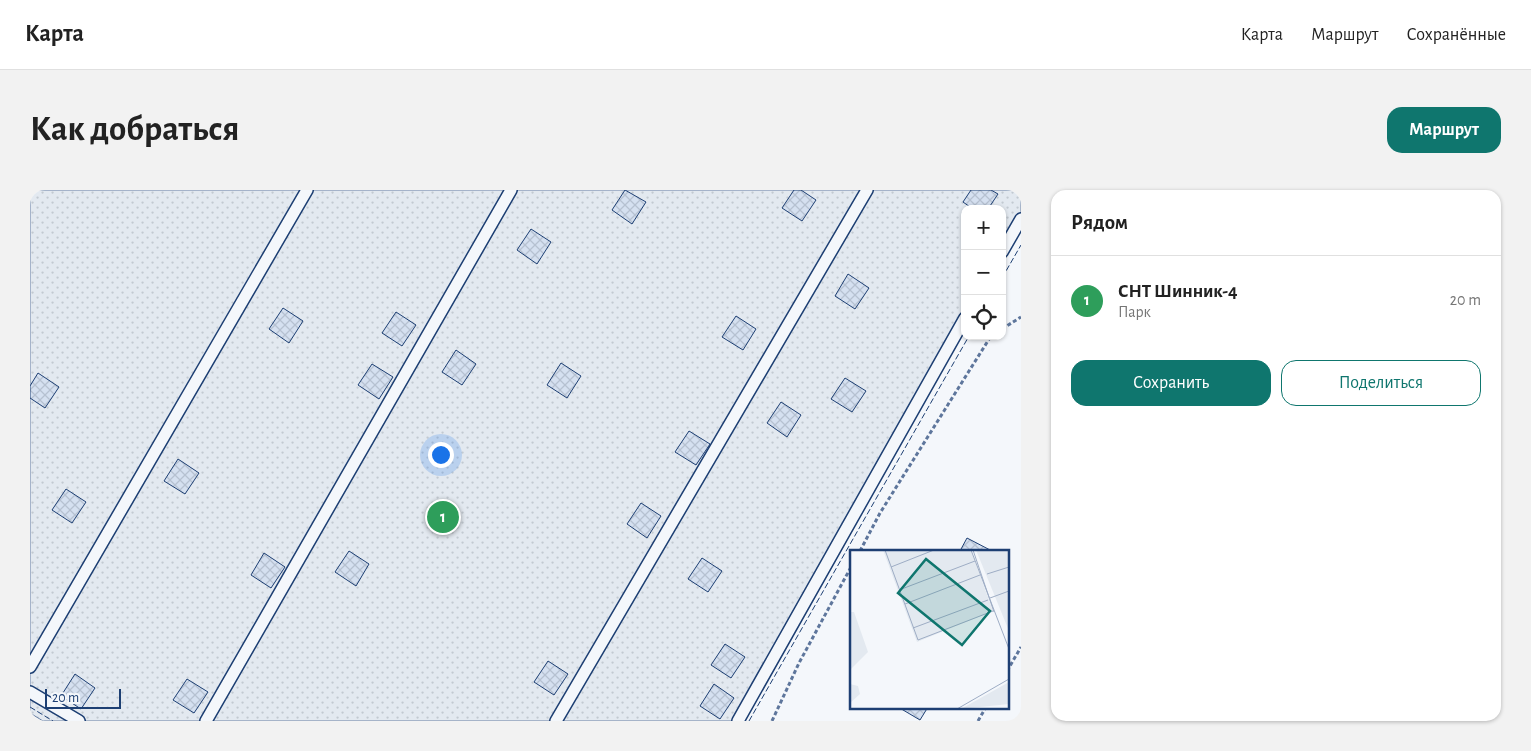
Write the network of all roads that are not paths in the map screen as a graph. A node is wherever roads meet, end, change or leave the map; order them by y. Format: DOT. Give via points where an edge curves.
graph roads {
  1 [pos="307,190"];
  2 [pos="511,190"];
  3 [pos="868,190"];
  4 [pos="1021,218"];
  5 [pos="1003,250"];
  6 [pos="961,325"];
  7 [pos="30,667"];
  8 [pos="30,692"];
  9 [pos="79,721"];
  10 [pos="206,721"];
  11 [pos="556,721"];
  12 [pos="738,721"];
  1 -- 7 [label="lane"];
  2 -- 10 [label="lane"];
  3 -- 11 [label="lane"];
  4 -- 5 [label="lane"];
  6 -- 12 [label="lane"];
  8 -- 9 [label="lane"];
}
